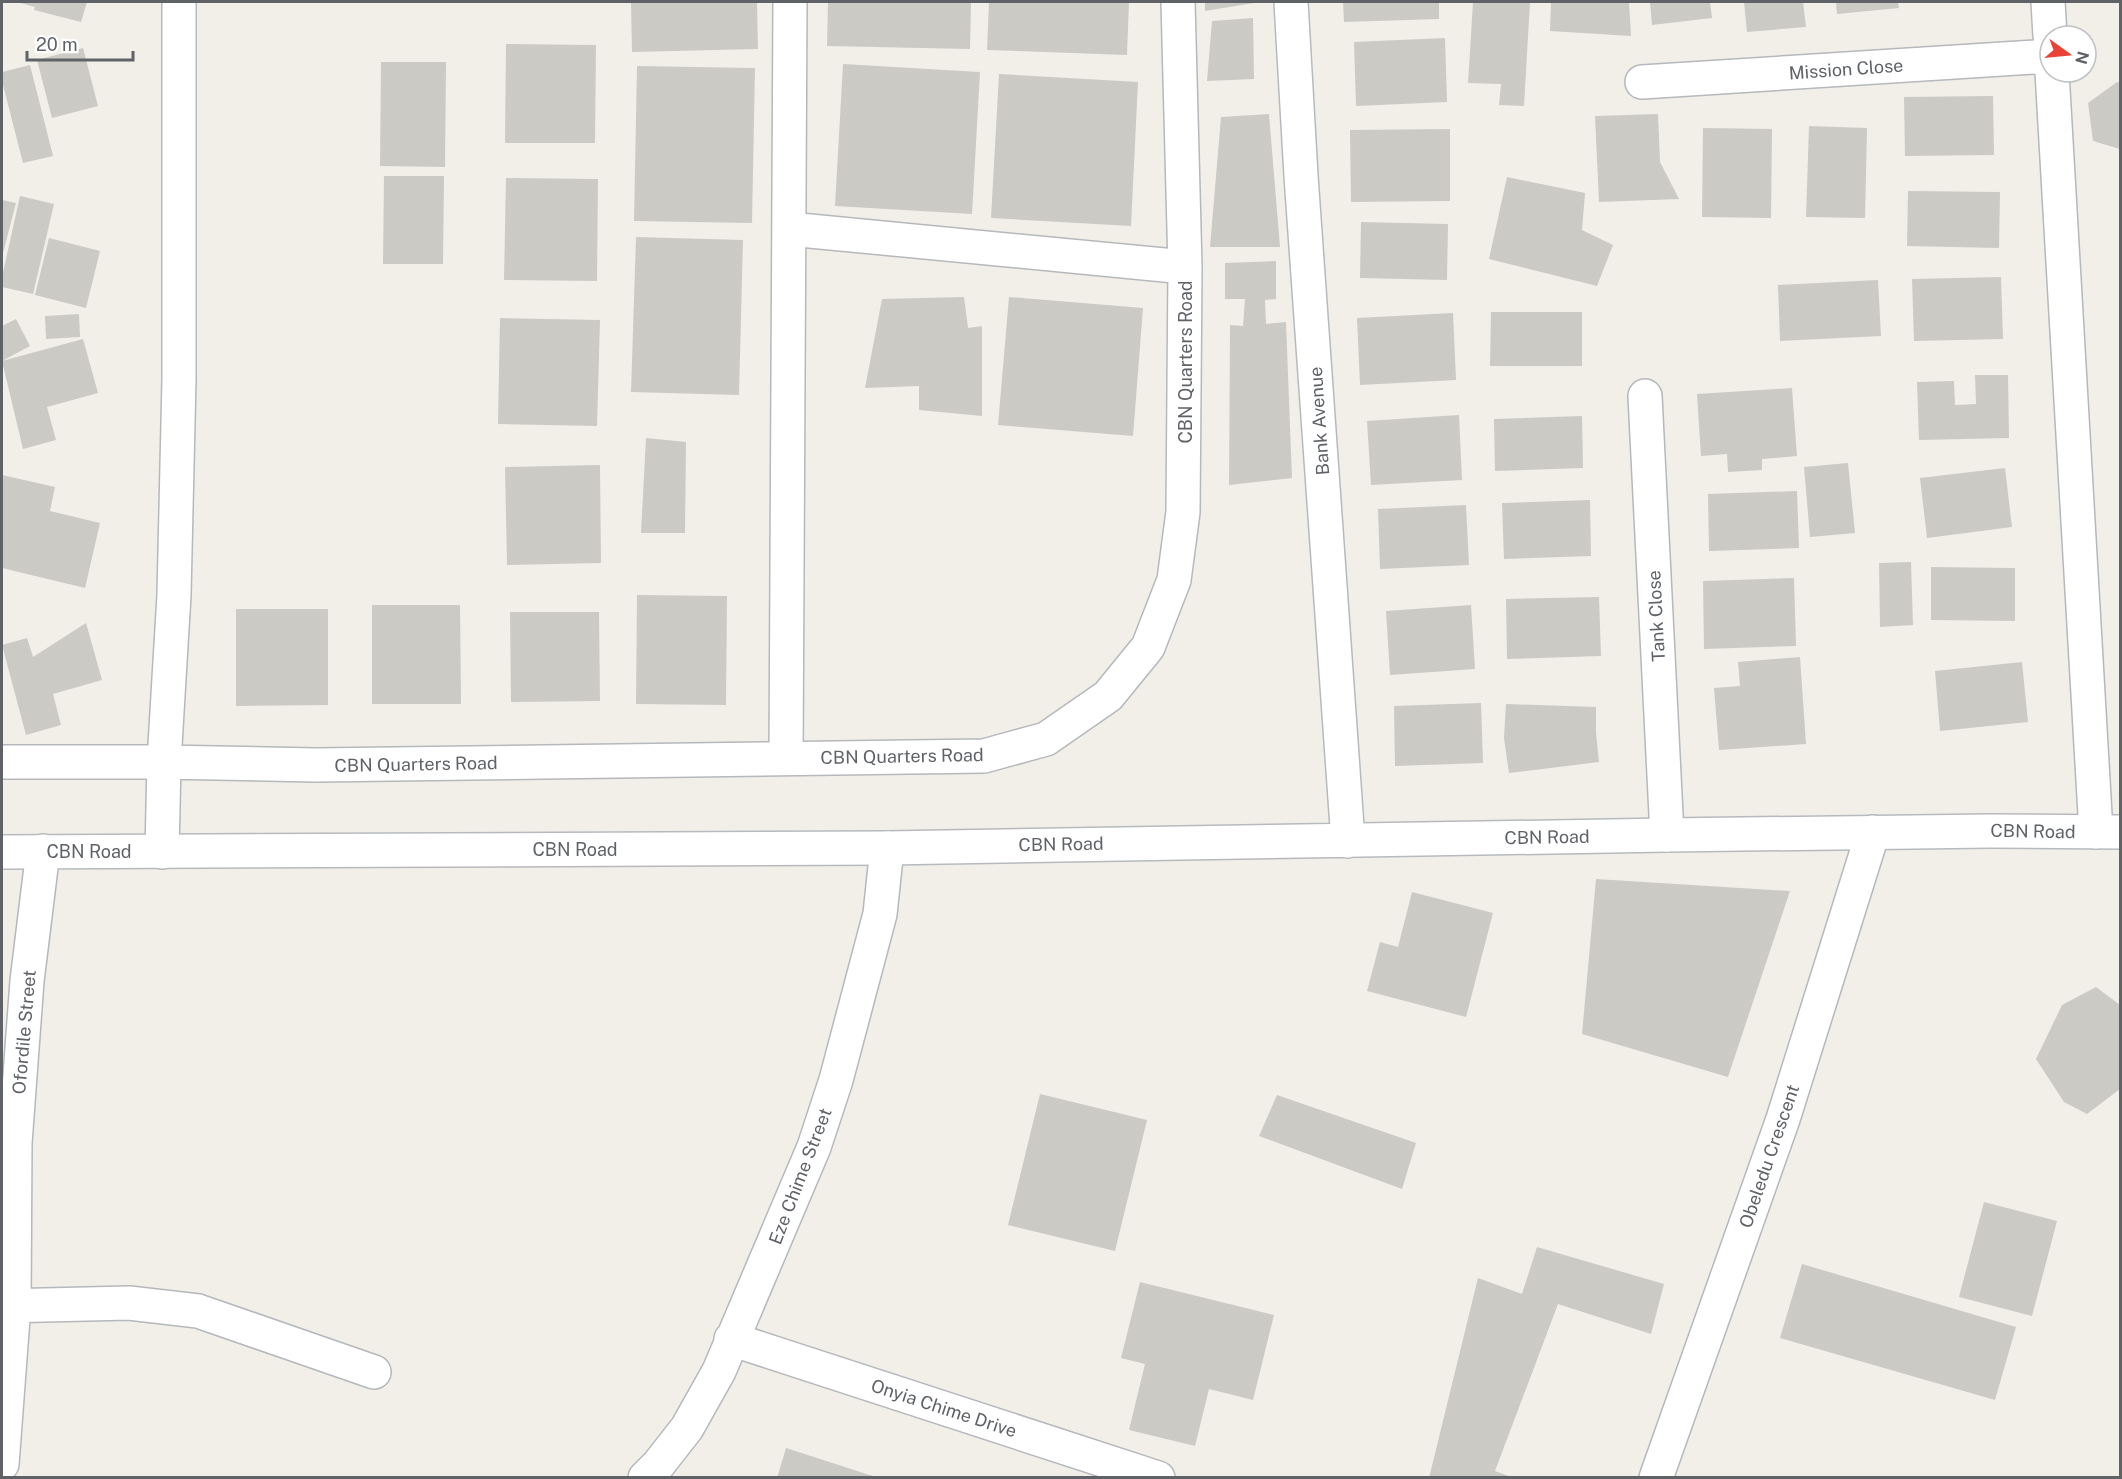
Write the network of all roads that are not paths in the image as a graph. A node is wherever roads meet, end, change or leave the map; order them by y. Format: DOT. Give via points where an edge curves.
graph roads {
  1 [pos="180,2"];
  2 [pos="790,2"];
  3 [pos="1178,2"];
  4 [pos="1291,2"];
  5 [pos="2048,2"];
  6 [pos="2049,24"];
  7 [pos="2038,57"];
  8 [pos="1642,82"];
  9 [pos="2053,84"];
  10 [pos="789,229"];
  11 [pos="1185,267"];
  12 [pos="1645,396"];
  13 [pos="786,758"];
  14 [pos="2,762"];
  15 [pos="164,762"];
  16 [pos="1873,832"];
  17 [pos="2108,832"];
  18 [pos="1667,835"];
  19 [pos="1348,841"];
  20 [pos="887,849"];
  21 [pos="43,851"];
  22 [pos="2,852"];
  23 [pos="162,852"];
  24 [pos="8,1305"];
  25 [pos="731,1340"];
  26 [pos="374,1372"];
  27 [pos="2,1464"];
  28 [pos="645,1478"];
  29 [pos="1158,1478"];
  30 [pos="1656,1478"];
  1 -- 15 [label="street" via="178,424 174,595"];
  2 -- 10 [label="street"];
  3 -- 11 [label="street, CBN Quarters Road"];
  4 -- 19 [label="street, Bank Avenue"];
  5 -- 6 [label="street"];
  7 -- 8 [label="street, Mission Close"];
  9 -- 17 [label="street"];
  10 -- 11 [label="street"];
  10 -- 13 [label="street"];
  11 -- 13 [label="street, CBN Quarters Road" via="1183,512 1174,580 1149,647 1108,696 1046,739 984,756"];
  12 -- 18 [label="street, Tank Close"];
  13 -- 15 [label="street, CBN Quarters Road" via="316,765"];
  14 -- 15 [label="street, CBN Quarters Road"];
  15 -- 23 [label="street"];
  16 -- 17 [label="street, CBN Road"];
  16 -- 18 [label="street, CBN Road"];
  16 -- 30 [label="street, Obeledu Crescent" via="1783,1119"];
  18 -- 19 [label="street, CBN Road"];
  19 -- 20 [label="street, CBN Road"];
  20 -- 23 [label="street, CBN Road"];
  20 -- 25 [label="street, Eze Chime Street" via="880,914 836,1080 814,1147"];
  21 -- 22 [label="street, CBN Road"];
  21 -- 23 [label="street, CBN Road"];
  21 -- 24 [label="street, Ofordile Street" via="27,981"];
  24 -- 26 [label="street" via="129,1303 198,1311"];
  24 -- 27 [label="street, Ofordile Street"];
  25 -- 28 [label="street, Eze Chime Street" via="719,1371 687,1428"];
  25 -- 29 [label="street, Onyia Chime Drive"];
}
